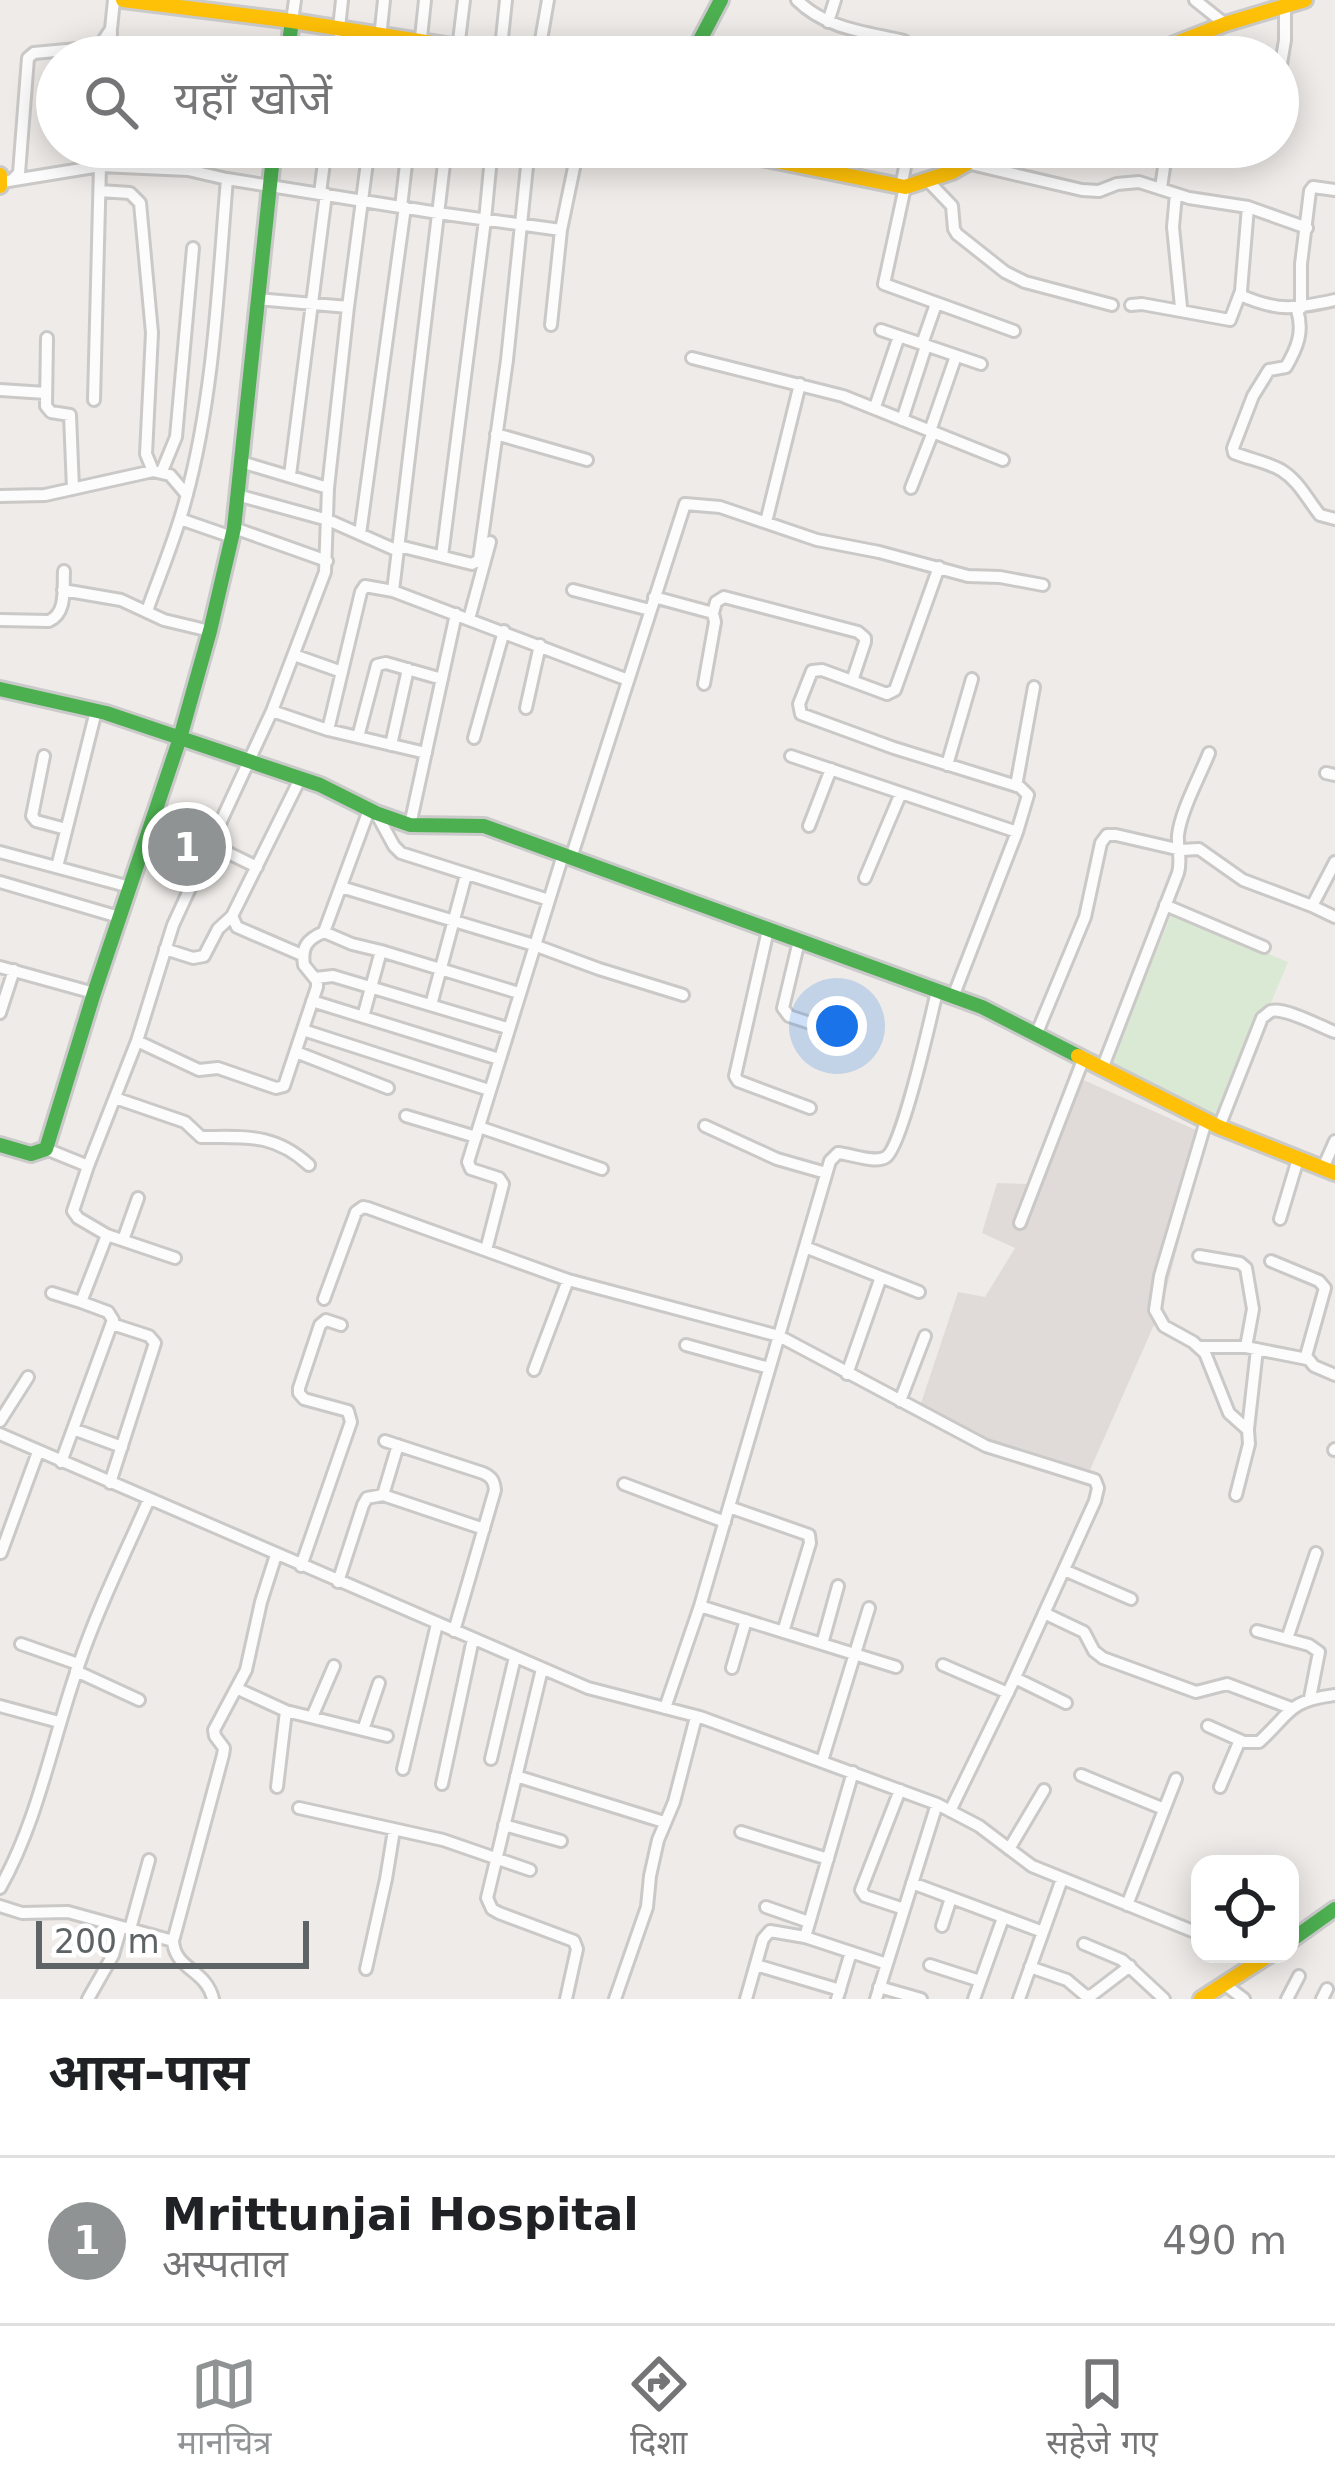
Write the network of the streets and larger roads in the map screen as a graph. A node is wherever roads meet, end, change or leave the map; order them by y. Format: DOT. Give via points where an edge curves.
graph roads {
  1 [pos="118,0"];
  2 [pos="295,0"];
  3 [pos="342,0"];
  4 [pos="384,0"];
  5 [pos="425,0"];
  6 [pos="464,0"];
  7 [pos="506,0"];
  8 [pos="548,0"];
  9 [pos="721,0"];
  10 [pos="797,0"];
  11 [pos="835,0"];
  12 [pos="1195,0"];
  13 [pos="1305,0"];
  14 [pos="1285,3"];
  15 [pos="292,21"];
  16 [pos="828,22"];
  17 [pos="1226,23"];
  18 [pos="340,28"];
  19 [pos="111,29"];
  20 [pos="380,34"];
  21 [pos="106,36"];
  22 [pos="111,36"];
  23 [pos="290,36"];
  24 [pos="339,36"];
  25 [pos="385,36"];
  26 [pos="421,36"];
  27 [pos="459,36"];
  28 [pos="502,36"];
  29 [pos="542,36"];
  30 [pos="702,36"];
  31 [pos="884,36"];
  32 [pos="1194,36"];
  33 [pos="1285,36"];
  34 [pos="36,53"];
  35 [pos="87,168"];
  36 [pos="100,168"];
  37 [pos="144,168"];
  38 [pos="271,168"];
  39 [pos="325,168"];
  40 [pos="368,168"];
  41 [pos="406,168"];
  42 [pos="443,168"];
  43 [pos="489,168"];
  44 [pos="527,168"];
  45 [pos="574,168"];
  46 [pos="810,168"];
  47 [pos="906,168"];
  48 [pos="962,168"];
  49 [pos="988,168"];
  50 [pos="1164,168"];
  51 [pos="227,179"];
  52 [pos="3,181"];
  53 [pos="930,183"];
  54 [pos="269,185"];
  55 [pos="903,187"];
  56 [pos="1161,188"];
  57 [pos="1335,190"];
  58 [pos="100,191"];
  59 [pos="323,194"];
  60 [pos="1176,194"];
  61 [pos="364,199"];
  62 [pos="402,207"];
  63 [pos="1248,207"];
  64 [pos="438,213"];
  65 [pos="485,220"];
  66 [pos="522,226"];
  67 [pos="1307,228"];
  68 [pos="562,230"];
  69 [pos="193,248"];
  70 [pos="1240,295"];
  71 [pos="257,299"];
  72 [pos="1335,300"];
  73 [pos="311,304"];
  74 [pos="936,304"];
  75 [pos="1112,305"];
  76 [pos="1131,305"];
  77 [pos="348,307"];
  78 [pos="1180,307"];
  79 [pos="1297,310"];
  80 [pos="551,325"];
  81 [pos="881,330"];
  82 [pos="1014,331"];
  83 [pos="899,336"];
  84 [pos="47,338"];
  85 [pos="924,345"];
  86 [pos="956,356"];
  87 [pos="692,358"];
  88 [pos="981,364"];
  89 [pos="800,384"];
  90 [pos="0,390"];
  91 [pos="46,393"];
  92 [pos="94,400"];
  93 [pos="875,407"];
  94 [pos="902,420"];
  95 [pos="931,432"];
  96 [pos="496,434"];
  97 [pos="587,460"];
  98 [pos="1003,460"];
  99 [pos="241,462"];
  100 [pos="158,471"];
  101 [pos="290,475"];
  102 [pos="328,488"];
  103 [pos="911,488"];
  104 [pos="73,489"];
  105 [pos="187,495"];
  106 [pos="237,495"];
  107 [pos="0,496"];
  108 [pos="180,519"];
  109 [pos="1335,519"];
  110 [pos="328,520"];
  111 [pos="766,522"];
  112 [pos="233,533"];
  113 [pos="360,534"];
  114 [pos="490,542"];
  115 [pos="398,548"];
  116 [pos="442,556"];
  117 [pos="327,561"];
  118 [pos="480,564"];
  119 [pos="938,567"];
  120 [pos="64,572"];
  121 [pos="1043,586"];
  122 [pos="63,590"];
  123 [pos="572,590"];
  124 [pos="393,591"];
  125 [pos="652,603"];
  126 [pos="147,611"];
  127 [pos="713,613"];
  128 [pos="462,616"];
  129 [pos="0,620"];
  130 [pos="210,631"];
  131 [pos="504,631"];
  132 [pos="540,645"];
  133 [pos="294,656"];
  134 [pos="408,669"];
  135 [pos="342,672"];
  136 [pos="442,679"];
  137 [pos="972,679"];
  138 [pos="628,680"];
  139 [pos="852,681"];
  140 [pos="704,684"];
  141 [pos="1034,687"];
  142 [pos="0,689"];
  143 [pos="526,708"];
  144 [pos="96,711"];
  145 [pos="272,711"];
  146 [pos="328,730"];
  147 [pos="358,737"];
  148 [pos="180,738"];
  149 [pos="474,738"];
  150 [pos="391,745"];
  151 [pos="426,753"];
  152 [pos="1209,753"];
  153 [pos="44,756"];
  154 [pos="791,756"];
  155 [pos="248,761"];
  156 [pos="947,765"];
  157 [pos="831,769"];
  158 [pos="301,778"];
  159 [pos="1016,786"];
  160 [pos="902,793"];
  161 [pos="372,812"];
  162 [pos="410,825"];
  163 [pos="809,826"];
  164 [pos="66,829"];
  165 [pos="1017,832"];
  166 [pos="210,844"];
  167 [pos="1180,850"];
  168 [pos="0,852"];
  169 [pos="567,856"];
  170 [pos="1335,862"];
  171 [pos="57,867"];
  172 [pos="257,867"];
  173 [pos="466,874"];
  174 [pos="865,878"];
  175 [pos="0,881"];
  176 [pos="130,886"];
  177 [pos="340,887"];
  178 [pos="549,900"];
  179 [pos="1166,905"];
  180 [pos="1312,906"];
  181 [pos="232,916"];
  182 [pos="119,917"];
  183 [pos="1335,917"];
  184 [pos="454,921"];
  185 [pos="768,930"];
  186 [pos="324,932"];
  187 [pos="799,940"];
  188 [pos="534,945"];
  189 [pos="1264,947"];
  190 [pos="166,949"];
  191 [pos="382,951"];
  192 [pos="302,955"];
  193 [pos="0,967"];
  194 [pos="441,969"];
  195 [pos="14,970"];
  196 [pos="314,978"];
  197 [pos="371,987"];
  198 [pos="94,993"];
  199 [pos="519,993"];
  200 [pos="945,994"];
  201 [pos="683,995"];
  202 [pos="313,1000"];
  203 [pos="431,1005"];
  204 [pos="0,1013"];
  205 [pos="363,1017"];
  206 [pos="508,1028"];
  207 [pos="303,1030"];
  208 [pos="834,1031"];
  209 [pos="1335,1032"];
  210 [pos="1036,1035"];
  211 [pos="137,1041"];
  212 [pos="296,1052"];
  213 [pos="499,1059"];
  214 [pos="1084,1060"];
  215 [pos="1102,1069"];
  216 [pos="388,1088"];
  217 [pos="489,1090"];
  218 [pos="115,1098"];
  219 [pos="810,1108"];
  220 [pos="406,1116"];
  221 [pos="1212,1124"];
  222 [pos="705,1126"];
  223 [pos="477,1132"];
  224 [pos="1335,1141"];
  225 [pos="0,1145"];
  226 [pos="46,1149"];
  227 [pos="1298,1159"];
  228 [pos="309,1165"];
  229 [pos="88,1166"];
  230 [pos="602,1169"];
  231 [pos="1329,1170"];
  232 [pos="826,1173"];
  233 [pos="138,1198"];
  234 [pos="1280,1219"];
  235 [pos="1019,1223"];
  236 [pos="107,1235"];
  237 [pos="123,1240"];
  238 [pos="805,1247"];
  239 [pos="486,1250"];
  240 [pos="1199,1256"];
  241 [pos="175,1258"];
  242 [pos="1271,1261"];
  243 [pos="881,1277"];
  244 [pos="568,1280"];
  245 [pos="1330,1290"];
  246 [pos="52,1292"];
  247 [pos="919,1292"];
  248 [pos="324,1299"];
  249 [pos="81,1302"];
  250 [pos="112,1324"];
  251 [pos="341,1325"];
  252 [pos="778,1336"];
  253 [pos="925,1336"];
  254 [pos="686,1345"];
  255 [pos="1199,1347"];
  256 [pos="1251,1348"];
  257 [pos="1307,1359"];
  258 [pos="770,1368"];
  259 [pos="534,1370"];
  260 [pos="847,1374"];
  261 [pos="1335,1375"];
  262 [pos="28,1377"];
  263 [pos="900,1401"];
  264 [pos="0,1420"];
  265 [pos="73,1429"];
  266 [pos="1248,1430"];
  267 [pos="0,1434"];
  268 [pos="122,1447"];
  269 [pos="38,1452"];
  270 [pos="61,1462"];
  271 [pos="110,1483"];
  272 [pos="624,1484"];
  273 [pos="382,1495"];
  274 [pos="1235,1495"];
  275 [pos="149,1498"];
  276 [pos="729,1507"];
  277 [pos="725,1522"];
  278 [pos="484,1529"];
  279 [pos="1,1553"];
  280 [pos="1316,1553"];
  281 [pos="276,1555"];
  282 [pos="301,1566"];
  283 [pos="1064,1570"];
  284 [pos="338,1582"];
  285 [pos="838,1586"];
  286 [pos="1131,1599"];
  287 [pos="700,1606"];
  288 [pos="869,1608"];
  289 [pos="1044,1613"];
  290 [pos="746,1620"];
  291 [pos="437,1624"];
  292 [pos="454,1631"];
  293 [pos="1257,1631"];
  294 [pos="783,1632"];
  295 [pos="473,1639"];
  296 [pos="1287,1639"];
  297 [pos="21,1644"];
  298 [pos="822,1644"];
  299 [pos="854,1654"];
  300 [pos="515,1657"];
  301 [pos="943,1665"];
  302 [pos="334,1666"];
  303 [pos="896,1667"];
  304 [pos="77,1668"];
  305 [pos="732,1668"];
  306 [pos="542,1669"];
  307 [pos="1015,1678"];
  308 [pos="379,1683"];
  309 [pos="238,1689"];
  310 [pos="1008,1693"];
  311 [pos="1335,1695"];
  312 [pos="1310,1698"];
  313 [pos="139,1700"];
  314 [pos="1066,1703"];
  315 [pos="0,1706"];
  316 [pos="665,1708"];
  317 [pos="1291,1708"];
  318 [pos="286,1711"];
  319 [pos="312,1717"];
  320 [pos="696,1717"];
  321 [pos="59,1722"];
  322 [pos="1208,1726"];
  323 [pos="363,1730"];
  324 [pos="387,1736"];
  325 [pos="1240,1740"];
  326 [pos="491,1759"];
  327 [pos="822,1761"];
  328 [pos="403,1769"];
  329 [pos="853,1772"];
  330 [pos="1082,1775"];
  331 [pos="516,1776"];
  332 [pos="1176,1779"];
  333 [pos="442,1784"];
  334 [pos="277,1786"];
  335 [pos="1220,1787"];
  336 [pos="900,1790"];
  337 [pos="1044,1790"];
  338 [pos="937,1804"];
  339 [pos="299,1808"];
  340 [pos="1164,1809"];
  341 [pos="950,1811"];
  342 [pos="664,1822"];
  343 [pos="504,1825"];
  344 [pos="394,1830"];
  345 [pos="741,1832"];
  346 [pos="561,1841"];
  347 [pos="1009,1849"];
  348 [pos="496,1858"];
  349 [pos="828,1858"];
  350 [pos="149,1860"];
  351 [pos="6,1863"];
  352 [pos="530,1870"];
  353 [pos="1062,1879"];
  354 [pos="912,1883"];
  355 [pos="0,1888"];
  356 [pos="951,1898"];
  357 [pos="1127,1905"];
  358 [pos="0,1906"];
  359 [pos="766,1907"];
  360 [pos="904,1910"];
  361 [pos="1335,1910"];
  362 [pos="1003,1918"];
  363 [pos="809,1922"];
  364 [pos="942,1926"];
  365 [pos="125,1928"];
  366 [pos="1191,1930"];
  367 [pos="1042,1932"];
  368 [pos="1299,1935"];
  369 [pos="805,1937"];
  370 [pos="173,1941"];
  371 [pos="1084,1944"];
  372 [pos="851,1952"];
  373 [pos="1252,1963"];
  374 [pos="886,1964"];
  375 [pos="755,1965"];
  376 [pos="930,1965"];
  377 [pos="1130,1966"];
  378 [pos="1030,1967"];
  379 [pos="366,1970"];
  380 [pos="1299,1976"];
  381 [pos="980,1981"];
  382 [pos="1224,1984"];
  383 [pos="878,1993"];
  384 [pos="838,1994"];
  385 [pos="88,1999"];
  386 [pos="213,1999"];
  387 [pos="566,1999"];
  388 [pos="615,1999"];
  389 [pos="746,1999"];
  390 [pos="921,1999"];
  391 [pos="974,1999"];
  392 [pos="1019,1999"];
  393 [pos="1164,1999"];
  394 [pos="1201,1999"];
  395 [pos="1244,1999"];
  396 [pos="1288,1999"];
  1 -- 15 [label="street"];
  1 -- 19 [label="street"];
  2 -- 15 [label="street"];
  3 -- 18 [label="street"];
  4 -- 20 [label="street"];
  5 -- 26 [label="street"];
  6 -- 27 [label="street"];
  7 -- 28 [label="street"];
  8 -- 29 [label="street"];
  9 -- 30 [label="street"];
  10 -- 16 [label="street"];
  11 -- 16 [label="street"];
  12 -- 17 [label="street"];
  13 -- 14 [label="street"];
  14 -- 17 [label="street"];
  14 -- 33 [label="street"];
  15 -- 18 [label="street"];
  15 -- 23 [label="street"];
  16 -- 31 [label="street"];
  17 -- 32 [label="street"];
  18 -- 20 [label="street"];
  18 -- 24 [label="street"];
  19 -- 21 [label="street"];
  19 -- 22 [label="street"];
  20 -- 25 [label="street"];
  34 -- 52 [label="street" via="28,58 20,172"];
  35 -- 52 [label="street"];
  36 -- 58 [label="street"];
  37 -- 51 [label="street"];
  38 -- 54 [label="street"];
  39 -- 59 [label="street"];
  40 -- 61 [label="street"];
  41 -- 62 [label="street"];
  42 -- 64 [label="street"];
  43 -- 65 [label="street"];
  44 -- 66 [label="street"];
  45 -- 68 [label="street"];
  46 -- 55 [label="street"];
  47 -- 55 [label="street"];
  48 -- 53 [label="street"];
  49 -- 56 [label="street" via="1082,190 1127,182"];
  50 -- 56 [label="street"];
  51 -- 54 [label="street"];
  51 -- 105 [label="street" via="212,356"];
  53 -- 55 [label="street"];
  53 -- 75 [label="street" via="952,206 957,234 1005,272"];
  54 -- 59 [label="street"];
  54 -- 71 [label="street"];
  55 -- 74 [label="street" via="884,284"];
  56 -- 60 [label="street"];
  57 -- 67 [label="street" via="1313,187"];
  58 -- 92 [label="street"];
  58 -- 100 [label="street" via="140,203 152,334 146,454"];
  59 -- 61 [label="street"];
  59 -- 73 [label="street"];
  60 -- 63 [label="street"];
  60 -- 78 [label="street"];
  61 -- 62 [label="street"];
  61 -- 77 [label="street"];
  62 -- 64 [label="street"];
  62 -- 113 [label="street"];
  63 -- 67 [label="street"];
  63 -- 70 [label="street"];
  64 -- 65 [label="street"];
  64 -- 115 [label="street"];
  65 -- 66 [label="street"];
  65 -- 116 [label="street"];
  66 -- 68 [label="street"];
  66 -- 96 [label="street"];
  67 -- 79 [label="street"];
  68 -- 80 [label="street"];
  69 -- 100 [label="street" via="176,437"];
  70 -- 76 [label="street" via="1230,320"];
  70 -- 79 [label="street"];
  71 -- 73 [label="street"];
  71 -- 99 [label="street"];
  72 -- 79 [label="street"];
  73 -- 77 [label="street"];
  73 -- 101 [label="street"];
  74 -- 82 [label="street"];
  74 -- 85 [label="street"];
  77 -- 102 [label="street"];
  79 -- 109 [label="street" via="1294,352 1286,367 1269,370 1233,448 1277,467 1320,515"];
  81 -- 83 [label="street"];
  83 -- 85 [label="street"];
  83 -- 93 [label="street"];
  84 -- 91 [label="street"];
  85 -- 86 [label="street"];
  85 -- 94 [label="street"];
  86 -- 88 [label="street"];
  86 -- 95 [label="street"];
  87 -- 89 [label="street"];
  89 -- 93 [label="street"];
  89 -- 111 [label="street"];
  90 -- 91 [label="street"];
  91 -- 104 [label="street" via="47,409 70,415"];
  93 -- 94 [label="street"];
  94 -- 95 [label="street"];
  95 -- 98 [label="street"];
  95 -- 103 [label="street"];
  96 -- 97 [label="street"];
  96 -- 118 [label="street"];
  99 -- 101 [label="street"];
  99 -- 106 [label="street"];
  100 -- 104 [label="street"];
  100 -- 105 [label="street"];
  101 -- 102 [label="street"];
  102 -- 110 [label="street"];
  104 -- 107 [label="street"];
  105 -- 108 [label="street"];
  106 -- 110 [label="street"];
  106 -- 112 [label="street"];
  108 -- 112 [label="street"];
  108 -- 126 [label="street"];
  110 -- 113 [label="street"];
  110 -- 117 [label="street"];
  111 -- 119 [label="street"];
  111 -- 125 [label="street" via="685,504"];
  112 -- 117 [label="street"];
  112 -- 130 [label="street"];
  113 -- 115 [label="street"];
  114 -- 118 [label="street"];
  115 -- 116 [label="street"];
  115 -- 124 [label="street"];
  116 -- 118 [label="street"];
  117 -- 133 [label="street"];
  118 -- 128 [label="street"];
  119 -- 121 [label="street"];
  119 -- 139 [label="street" via="895,690 883,694"];
  120 -- 122 [label="street"];
  122 -- 126 [label="street"];
  122 -- 129 [label="street" via="56,618"];
  123 -- 125 [label="street"];
  124 -- 128 [label="street"];
  124 -- 135 [label="street" via="363,588"];
  125 -- 127 [label="street"];
  125 -- 138 [label="street"];
  126 -- 130 [label="street"];
  127 -- 139 [label="street" via="724,598 858,632 865,642"];
  127 -- 140 [label="street"];
  128 -- 131 [label="street"];
  128 -- 136 [label="street"];
  130 -- 148 [label="street"];
  131 -- 132 [label="street"];
  131 -- 149 [label="street"];
  132 -- 138 [label="street"];
  132 -- 143 [label="street"];
  133 -- 135 [label="street"];
  133 -- 145 [label="street"];
  134 -- 136 [label="street"];
  134 -- 147 [label="street" via="377,665"];
  134 -- 150 [label="street"];
  135 -- 146 [label="street"];
  136 -- 151 [label="street"];
  137 -- 156 [label="street"];
  138 -- 169 [label="street"];
  139 -- 156 [label="street" via="812,671 801,714"];
  141 -- 159 [label="street"];
  142 -- 144 [label="street"];
  144 -- 148 [label="street"];
  144 -- 164 [label="street"];
  145 -- 146 [label="street"];
  145 -- 155 [label="street"];
  146 -- 147 [label="street"];
  147 -- 150 [label="street"];
  148 -- 155 [label="street"];
  148 -- 176 [label="street"];
  150 -- 151 [label="street"];
  151 -- 162 [label="street"];
  152 -- 167 [label="street" via="1180,827"];
  153 -- 164 [label="street" via="32,816"];
  154 -- 157 [label="street"];
  155 -- 158 [label="street"];
  155 -- 166 [label="street"];
  156 -- 159 [label="street"];
  157 -- 160 [label="street"];
  157 -- 163 [label="street"];
  158 -- 161 [label="street"];
  158 -- 172 [label="street"];
  159 -- 165 [label="street" via="1028,795"];
  160 -- 165 [label="street"];
  160 -- 174 [label="street"];
  161 -- 162 [label="street"];
  161 -- 173 [label="street" via="401,853"];
  161 -- 177 [label="street"];
  162 -- 169 [label="street" via="484,826"];
  164 -- 171 [label="street"];
  165 -- 200 [label="street"];
  166 -- 172 [label="street"];
  166 -- 190 [label="street"];
  167 -- 179 [label="street"];
  167 -- 180 [label="street" via="1204,851 1243,880"];
  167 -- 210 [label="street" via="1104,837 1085,917"];
  168 -- 171 [label="street"];
  169 -- 178 [label="street"];
  169 -- 185 [label="street"];
  170 -- 180 [label="street"];
  171 -- 176 [label="street"];
  172 -- 181 [label="street"];
  173 -- 178 [label="street"];
  173 -- 184 [label="street"];
  175 -- 182 [label="street"];
  176 -- 182 [label="street"];
  177 -- 184 [label="street"];
  177 -- 186 [label="street"];
  178 -- 188 [label="street"];
  179 -- 189 [label="street"];
  179 -- 215 [label="street"];
  180 -- 183 [label="street"];
  181 -- 190 [label="street" via="204,956"];
  181 -- 192 [label="street" via="237,927"];
  182 -- 198 [label="street"];
  184 -- 188 [label="street"];
  184 -- 194 [label="street"];
  185 -- 187 [label="street"];
  185 -- 219 [label="street" via="735,1076"];
  186 -- 191 [label="street"];
  186 -- 192 [label="street" via="307,941"];
  187 -- 200 [label="street"];
  187 -- 208 [label="street" via="783,1008"];
  188 -- 199 [label="street"];
  188 -- 201 [label="street"];
  190 -- 211 [label="street"];
  191 -- 194 [label="street"];
  191 -- 197 [label="street"];
  192 -- 196 [label="street"];
  193 -- 195 [label="street"];
  194 -- 199 [label="street"];
  194 -- 203 [label="street"];
  195 -- 198 [label="street"];
  195 -- 204 [label="street"];
  196 -- 197 [label="street"];
  196 -- 202 [label="street"];
  197 -- 203 [label="street"];
  197 -- 205 [label="street"];
  198 -- 226 [label="street"];
  199 -- 206 [label="street"];
  200 -- 210 [label="street"];
  200 -- 232 [label="street" via="890,1154 880,1160 838,1153"];
  202 -- 205 [label="street"];
  202 -- 207 [label="street"];
  203 -- 206 [label="street"];
  205 -- 213 [label="street"];
  206 -- 213 [label="street"];
  207 -- 212 [label="street"];
  207 -- 217 [label="street"];
  209 -- 221 [label="street" via="1269,1012"];
  210 -- 214 [label="street"];
  211 -- 212 [label="street" via="199,1070 218,1068 276,1088 287,1082"];
  211 -- 218 [label="street"];
  212 -- 216 [label="street"];
  213 -- 217 [label="street"];
  214 -- 215 [label="street"];
  214 -- 235 [label="street"];
  215 -- 221 [label="street"];
  217 -- 223 [label="street"];
  218 -- 228 [label="street" via="185,1122 201,1136 269,1140"];
  218 -- 229 [label="street"];
  220 -- 223 [label="street"];
  221 -- 227 [label="street"];
  221 -- 255 [label="street" via="1155,1298 1164,1326"];
  222 -- 232 [label="street"];
  223 -- 230 [label="street"];
  223 -- 239 [label="street" via="469,1166 503,1184"];
  224 -- 231 [label="street"];
  225 -- 226 [label="street" via="31,1154"];
  226 -- 229 [label="street"];
  227 -- 231 [label="street"];
  227 -- 234 [label="street"];
  229 -- 236 [label="street" via="73,1211"];
  232 -- 238 [label="street"];
  233 -- 237 [label="street"];
  236 -- 237 [label="street"];
  236 -- 249 [label="street"];
  237 -- 241 [label="street"];
  238 -- 243 [label="street"];
  238 -- 252 [label="street"];
  239 -- 244 [label="street"];
  239 -- 248 [label="street" via="363,1207"];
  240 -- 256 [label="street" via="1246,1268"];
  242 -- 245 [label="street"];
  243 -- 247 [label="street"];
  243 -- 260 [label="street"];
  244 -- 252 [label="street"];
  244 -- 259 [label="street"];
  245 -- 257 [label="street"];
  246 -- 249 [label="street"];
  249 -- 250 [label="street" via="109,1312"];
  250 -- 265 [label="street"];
  250 -- 268 [label="street" via="155,1343"];
  251 -- 282 [label="street" via="320,1325 298,1393 347,1411 351,1422"];
  252 -- 258 [label="street"];
  252 -- 260 [label="street"];
  253 -- 263 [label="street"];
  254 -- 258 [label="street"];
  255 -- 256 [label="street"];
  255 -- 266 [label="street" via="1229,1413"];
  256 -- 257 [label="street"];
  256 -- 266 [label="street"];
  257 -- 261 [label="street"];
  258 -- 276 [label="street"];
  260 -- 263 [label="street"];
  262 -- 264 [label="street"];
  263 -- 283 [label="street" via="986,1446 1095,1480 1098,1493"];
  265 -- 268 [label="street"];
  265 -- 270 [label="street"];
  266 -- 274 [label="street"];
  267 -- 269 [label="street"];
  268 -- 271 [label="street"];
  269 -- 270 [label="street"];
  269 -- 279 [label="street"];
  270 -- 271 [label="street"];
  271 -- 275 [label="street"];
  272 -- 277 [label="street"];
  273 -- 278 [label="street"];
  273 -- 278 [label="street" via="392,1443 490,1476 495,1490"];
  273 -- 284 [label="street" via="367,1498"];
  275 -- 281 [label="street"];
  275 -- 304 [label="street"];
  276 -- 277 [label="street"];
  276 -- 294 [label="street" via="809,1535"];
  277 -- 287 [label="street"];
  278 -- 292 [label="street"];
  280 -- 296 [label="street"];
  281 -- 282 [label="street"];
  281 -- 309 [label="street"];
  282 -- 284 [label="street"];
  283 -- 286 [label="street"];
  283 -- 289 [label="street"];
  284 -- 291 [label="street"];
  285 -- 298 [label="street"];
  287 -- 290 [label="street"];
  287 -- 316 [label="street"];
  288 -- 299 [label="street"];
  289 -- 307 [label="street"];
  289 -- 317 [label="street" via="1084,1632 1103,1658 1196,1692 1227,1684"];
  290 -- 294 [label="street"];
  290 -- 305 [label="street"];
  291 -- 292 [label="street"];
  291 -- 328 [label="street"];
  292 -- 295 [label="street"];
  293 -- 296 [label="street"];
  294 -- 298 [label="street"];
  295 -- 300 [label="street"];
  295 -- 333 [label="street"];
  296 -- 312 [label="street" via="1319,1652"];
  297 -- 304 [label="street"];
  298 -- 299 [label="street"];
  299 -- 303 [label="street"];
  299 -- 327 [label="street"];
  300 -- 306 [label="street"];
  300 -- 326 [label="street"];
  301 -- 310 [label="street"];
  302 -- 319 [label="street"];
  304 -- 313 [label="street"];
  304 -- 321 [label="street"];
  306 -- 316 [label="street"];
  306 -- 331 [label="street"];
  307 -- 310 [label="street"];
  307 -- 314 [label="street"];
  308 -- 323 [label="street"];
  309 -- 318 [label="street"];
  309 -- 370 [label="street" via="214,1730 223,1755"];
  310 -- 341 [label="street"];
  311 -- 312 [label="street"];
  312 -- 317 [label="street"];
  315 -- 321 [label="street"];
  316 -- 320 [label="street"];
  317 -- 325 [label="street" via="1259,1742"];
  318 -- 319 [label="street"];
  318 -- 334 [label="street"];
  319 -- 323 [label="street"];
  320 -- 327 [label="street"];
  320 -- 342 [label="street"];
  321 -- 351 [label="street"];
  322 -- 325 [label="street"];
  323 -- 324 [label="street"];
  325 -- 335 [label="street"];
  327 -- 329 [label="street"];
  329 -- 336 [label="street"];
  329 -- 349 [label="street"];
  330 -- 340 [label="street"];
  331 -- 342 [label="street"];
  331 -- 343 [label="street"];
  332 -- 340 [label="street"];
  336 -- 338 [label="street"];
  336 -- 360 [label="street" via="861,1890"];
  337 -- 347 [label="street"];
  338 -- 341 [label="street"];
  338 -- 354 [label="street"];
  339 -- 344 [label="street"];
  340 -- 357 [label="street"];
  341 -- 347 [label="street"];
  342 -- 388 [label="street"];
  343 -- 346 [label="street"];
  343 -- 348 [label="street"];
  344 -- 348 [label="street"];
  344 -- 379 [label="street"];
  345 -- 349 [label="street"];
  347 -- 353 [label="street"];
  348 -- 352 [label="street"];
  348 -- 387 [label="street" via="492,1909 576,1944"];
  349 -- 363 [label="street"];
  350 -- 365 [label="street"];
  351 -- 355 [label="street"];
  353 -- 357 [label="street"];
  353 -- 367 [label="street"];
  354 -- 356 [label="street"];
  354 -- 360 [label="street"];
  356 -- 362 [label="street"];
  356 -- 364 [label="street"];
  357 -- 366 [label="street"];
  358 -- 365 [label="street"];
  359 -- 363 [label="street"];
  360 -- 374 [label="street"];
  361 -- 368 [label="street"];
  362 -- 367 [label="street"];
  362 -- 381 [label="street"];
  363 -- 369 [label="street"];
  365 -- 370 [label="street"];
  365 -- 385 [label="street"];
  367 -- 378 [label="street"];
  369 -- 372 [label="street"];
  369 -- 375 [label="street" via="766,1933"];
  370 -- 386 [label="street" via="178,1960 208,1983"];
  371 -- 377 [label="street"];
  372 -- 374 [label="street"];
  372 -- 384 [label="street"];
  373 -- 382 [label="street"];
  374 -- 383 [label="street"];
  375 -- 384 [label="street"];
  375 -- 389 [label="street"];
  376 -- 381 [label="street"];
  377 -- 378 [label="street" via="1086,1996"];
  377 -- 393 [label="street"];
  378 -- 392 [label="street"];
  380 -- 396 [label="street"];
  381 -- 391 [label="street"];
  382 -- 394 [label="street"];
  382 -- 395 [label="street"];
  383 -- 390 [label="street"];
}
